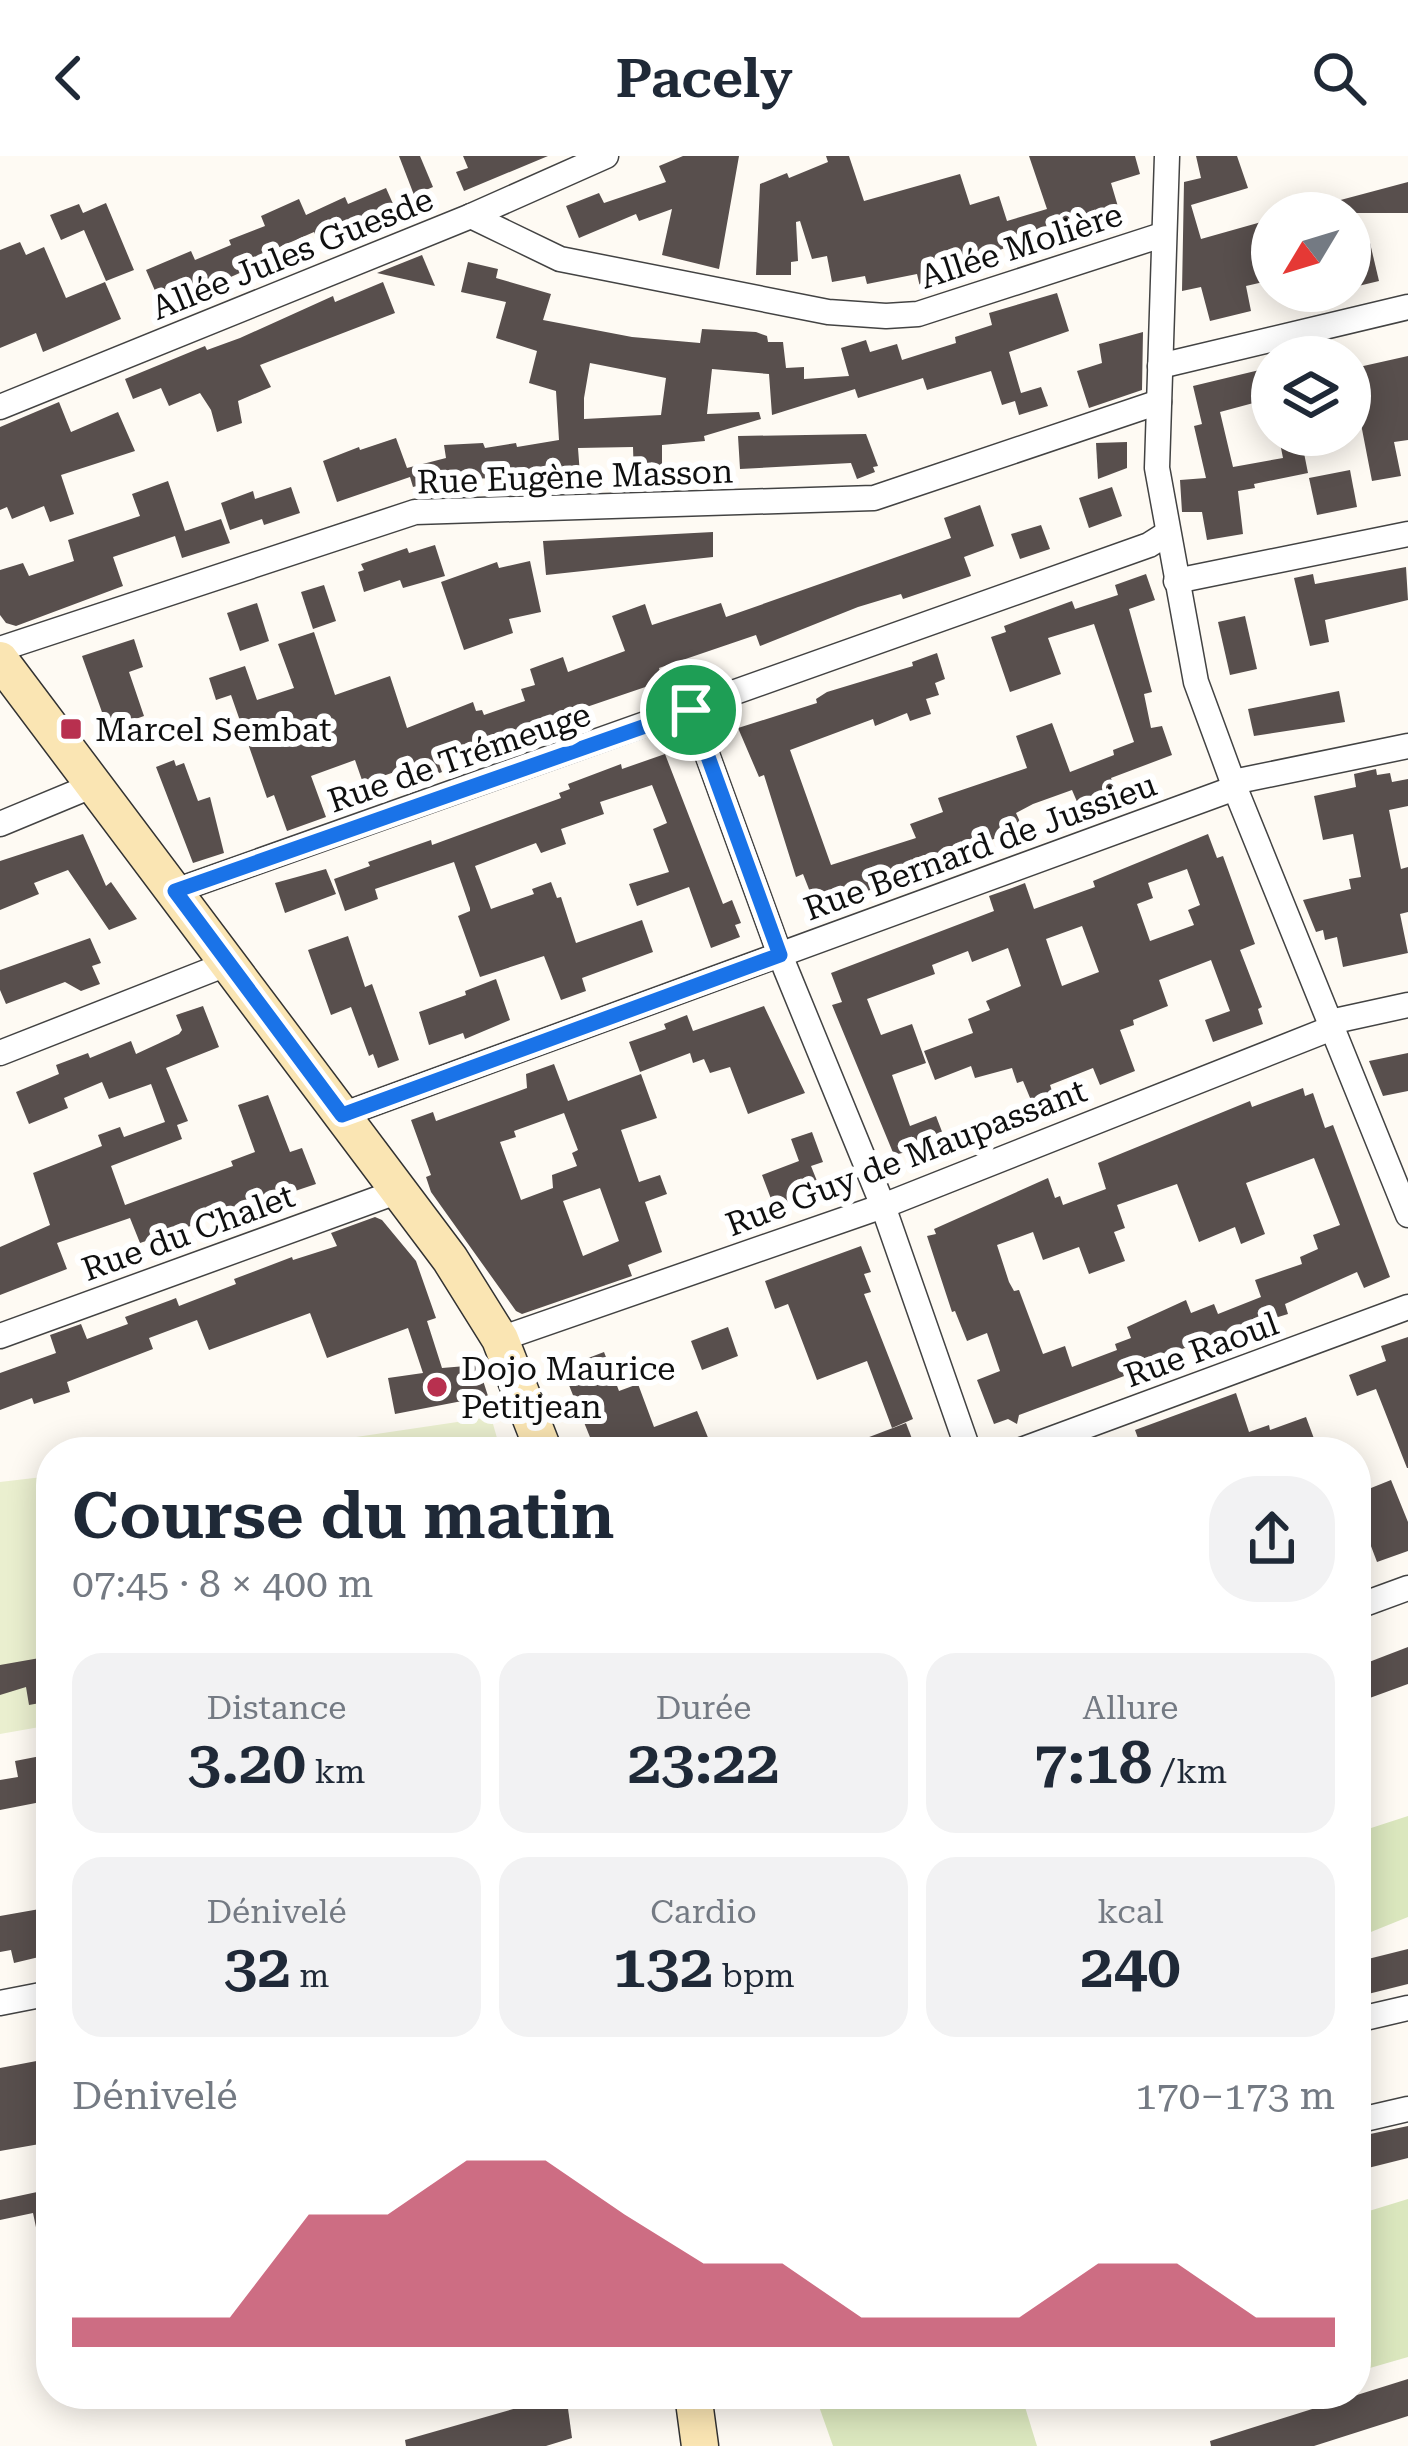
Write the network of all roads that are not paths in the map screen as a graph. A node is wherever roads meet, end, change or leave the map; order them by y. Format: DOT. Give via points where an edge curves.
graph roads {
  1 [pos="606,156"];
  2 [pos="1167,156"];
  3 [pos="471,216"];
  4 [pos="1162,235"];
  5 [pos="1408,307"];
  6 [pos="1160,366"];
  7 [pos="1159,402"];
  8 [pos="0,406"];
  9 [pos="1168,532"];
  10 [pos="1408,534"];
  11 [pos="1176,580"];
  12 [pos="0,650"];
  13 [pos="0,660"];
  14 [pos="691,710"];
  15 [pos="1408,746"];
  16 [pos="94,785"];
  17 [pos="1234,785"];
  18 [pos="0,824"];
  19 [pos="175,891"];
  20 [pos="780,955"];
  21 [pos="230,963"];
  22 [pos="1408,1005"];
  23 [pos="1331,1025"];
  24 [pos="0,1053"];
  25 [pos="342,1115"];
  26 [pos="1408,1144"];
  27 [pos="1382,1150"];
  28 [pos="399,1191"];
  29 [pos="883,1206"];
  30 [pos="1408,1215"];
  31 [pos="1408,1307"];
  32 [pos="0,1336"];
  33 [pos="500,1339"];
  34 [pos="538,1437"];
  35 [pos="964,1437"];
  36 [pos="1057,1437"];
  37 [pos="1408,1588"];
  38 [pos="1371,1601"];
  39 [pos="36,1996"];
  40 [pos="0,2003"];
  41 [pos="1408,2008"];
  42 [pos="1371,2017"];
  43 [pos="1408,2109"];
  44 [pos="1371,2118"];
  45 [pos="672,2409"];
  46 [pos="695,2409"];
  47 [pos="677,2446"];
  48 [pos="700,2446"];
  1 -- 3 [label="street, Allée Jules Guesde"];
  2 -- 4 [label="street"];
  3 -- 4 [label="street, Allée Molière" via="560,259 828,312 886,316 918,314"];
  3 -- 8 [label="street, Allée Jules Guesde"];
  4 -- 6 [label="street"];
  5 -- 6 [label="street"];
  6 -- 7 [label="street"];
  7 -- 9 [label="street" via="1157,468"];
  7 -- 12 [label="street, Rue Eugène Masson" via="874,499 415,512"];
  9 -- 11 [label="street"];
  9 -- 14 [label="street, Rue de Trémeuge"];
  10 -- 11 [label="street"];
  11 -- 17 [label="street" via="1196,682"];
  13 -- 16 [label="street"];
  14 -- 19 [label="street, Rue de Trémeuge"];
  14 -- 20 [label="street"];
  15 -- 17 [label="street, Rue Bernard de Jussieu"];
  16 -- 18 [label="street"];
  16 -- 19 [label="street"];
  17 -- 20 [label="street, Rue Bernard de Jussieu"];
  17 -- 23 [label="street"];
  19 -- 21 [label="street"];
  20 -- 25 [label="street, Rue Bernard de Jussieu"];
  20 -- 29 [label="street"];
  21 -- 24 [label="street"];
  21 -- 25 [label="street"];
  22 -- 23 [label="street, Rue Guy de Maupassant"];
  23 -- 27 [label="street"];
  23 -- 29 [label="street, Rue Guy de Maupassant"];
  25 -- 28 [label="street"];
  26 -- 27 [label="street"];
  27 -- 30 [label="street"];
  28 -- 32 [label="street, Rue du Chalet"];
  28 -- 33 [label="street"];
  29 -- 33 [label="street, Rue Guy de Maupassant"];
  29 -- 35 [label="street"];
  31 -- 36 [label="street, Rue Raoul"];
  33 -- 34 [label="street"];
  37 -- 38 [label="street"];
  39 -- 40 [label="street"];
  41 -- 42 [label="street"];
  43 -- 44 [label="street"];
  45 -- 47 [label="street"];
  46 -- 48 [label="street"];
}
